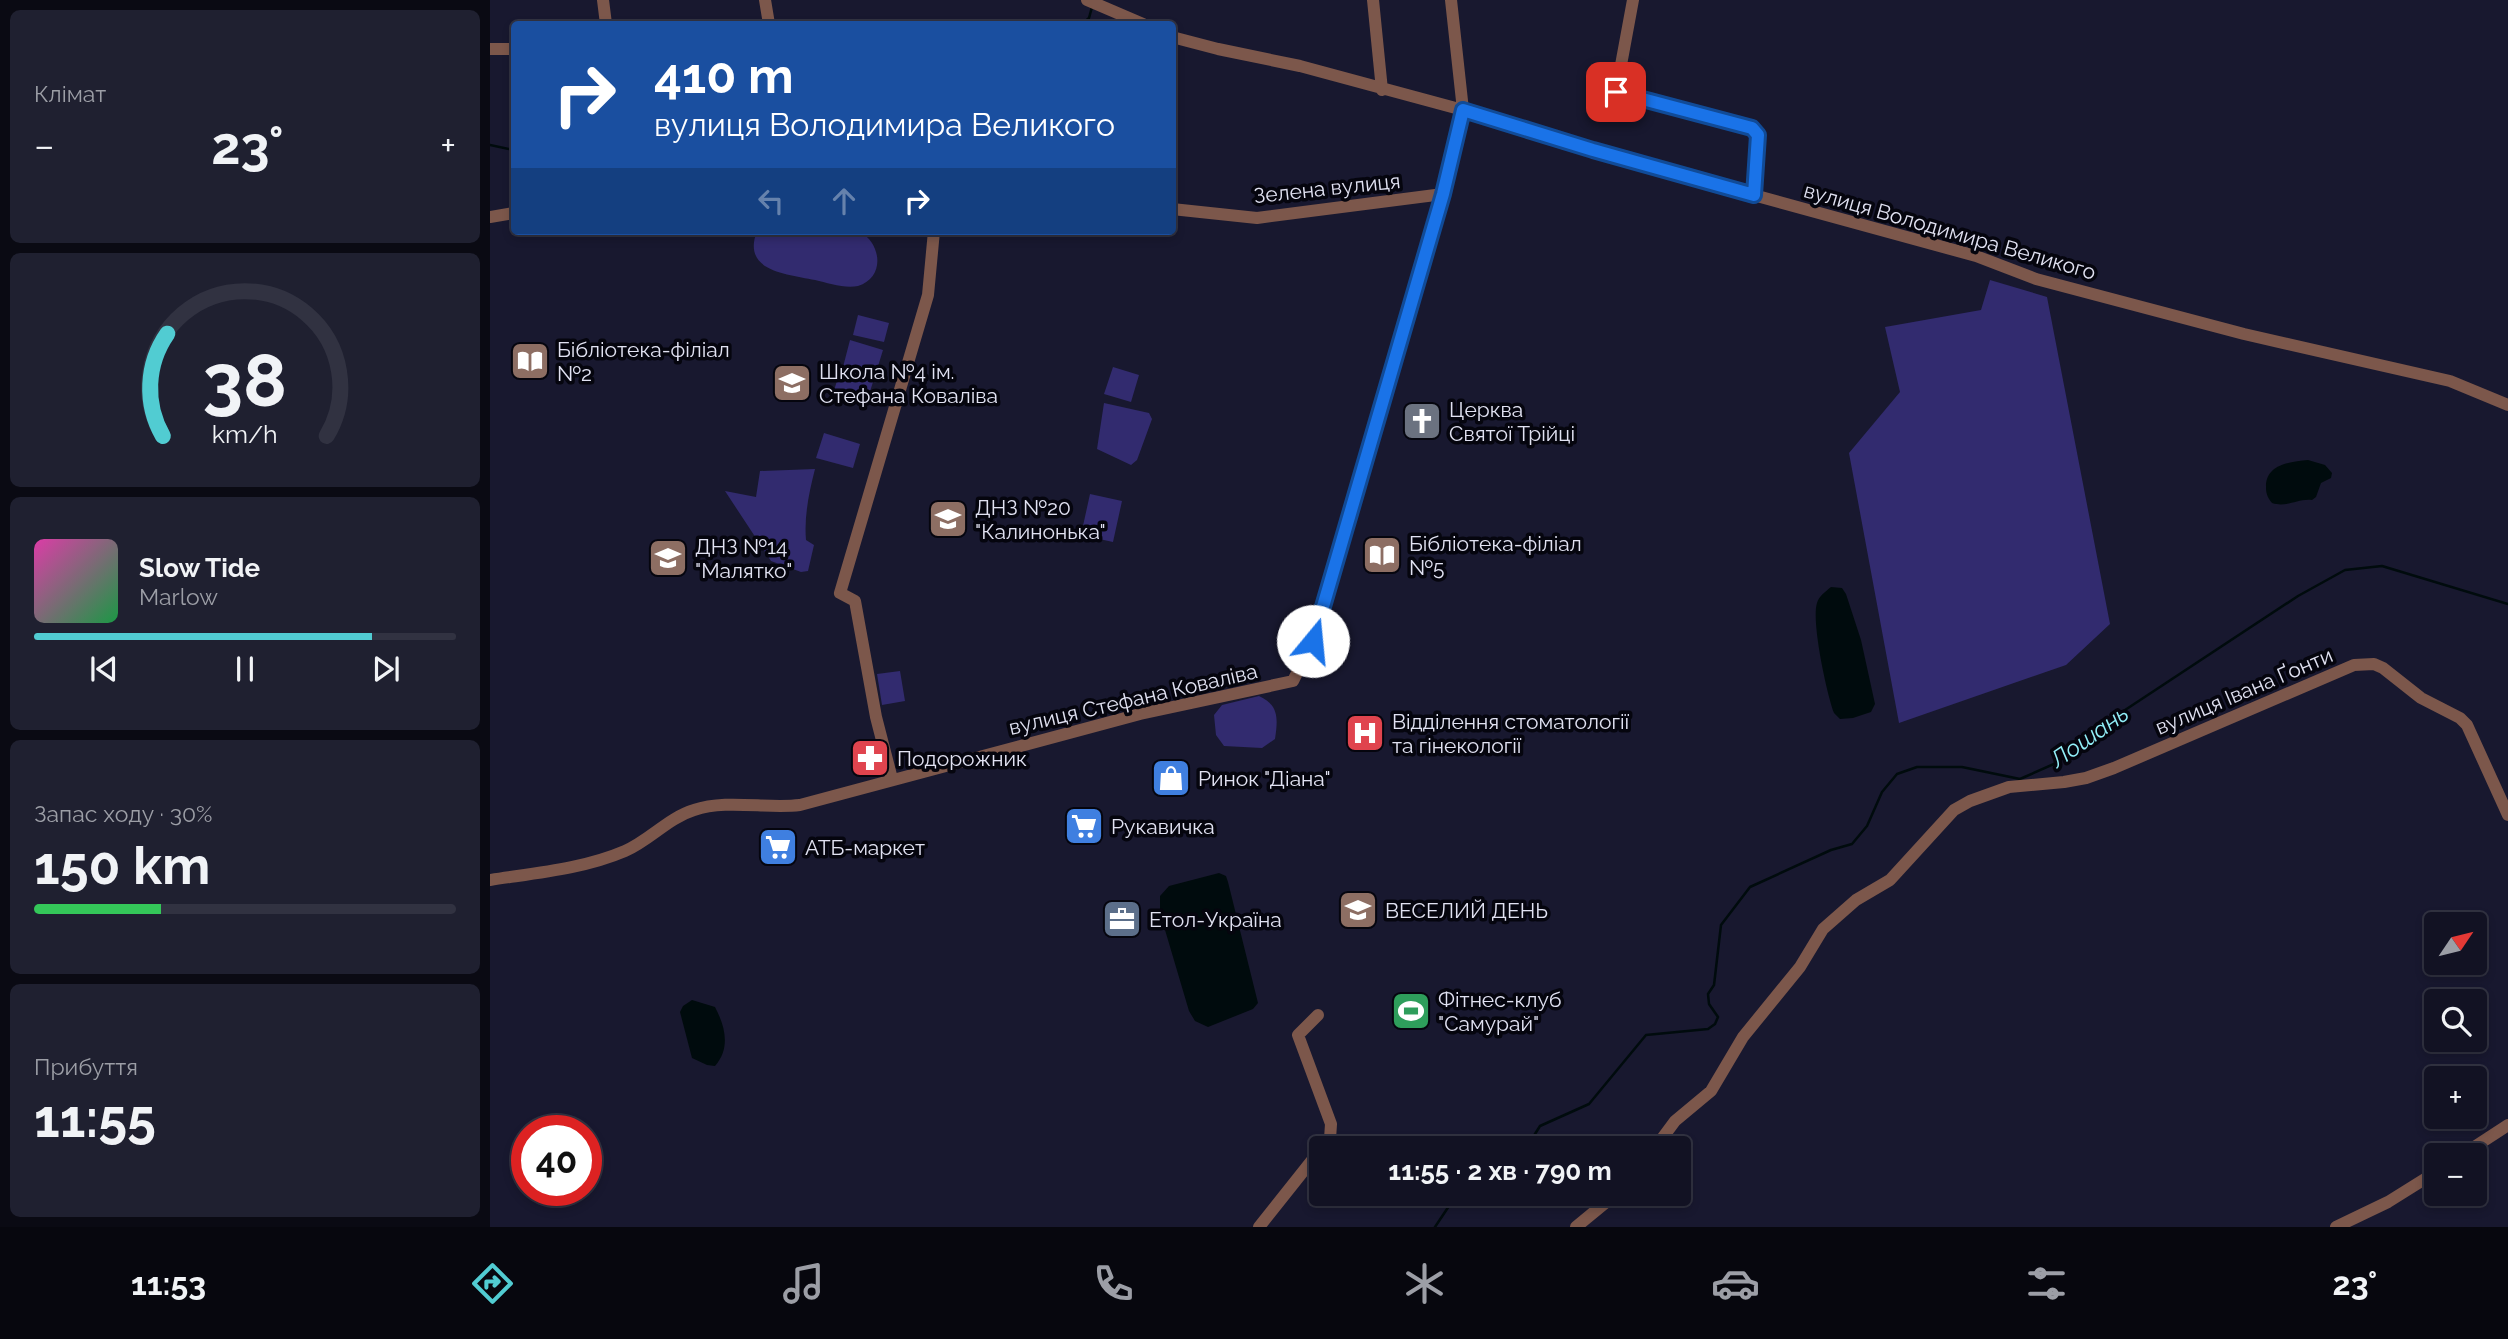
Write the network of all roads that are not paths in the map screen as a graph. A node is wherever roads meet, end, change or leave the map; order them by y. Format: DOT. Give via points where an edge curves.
graph roads {
  1 [pos="603,0"];
  2 [pos="765,0"];
  3 [pos="1373,0"];
  4 [pos="1451,0"];
  5 [pos="1633,0"];
  6 [pos="1093,3"];
  7 [pos="606,21"];
  8 [pos="768,21"];
  9 [pos="1136,21"];
  10 [pos="1176,38"];
  11 [pos="490,48"];
  12 [pos="511,49"];
  13 [pos="1382,90"];
  14 [pos="1463,110"];
  15 [pos="1443,194"];
  16 [pos="1754,195"];
  17 [pos="1176,209"];
  18 [pos="511,214"];
  19 [pos="490,217"];
  20 [pos="934,235"];
  21 [pos="2508,405"];
  22 [pos="892,779"];
  23 [pos="2508,815"];
  24 [pos="490,880"];
  25 [pos="1318,1015"];
  26 [pos="2508,1125"];
  27 [pos="1330,1136"];
  28 [pos="1664,1136"];
  29 [pos="2480,1143"];
  30 [pos="1309,1165"];
  31 [pos="2424,1180"];
  32 [pos="1601,1206"];
  33 [pos="1259,1227"];
  34 [pos="1576,1227"];
  35 [pos="2336,1227"];
  1 -- 7 [label="street"];
  2 -- 8 [label="street"];
  3 -- 13 [label="street"];
  4 -- 14 [label="street, вулиця Стефана Коваліва"];
  5 -- 16 [label="street" via="1616,92 1752,128 1758,135"];
  6 -- 9 [label="street"];
  10 -- 13 [label="street, вулиця Володимира Великого"];
  11 -- 12 [label="street"];
  13 -- 14 [label="street, вулиця Володимира Великого"];
  14 -- 15 [label="street, вулиця Стефана Коваліва"];
  14 -- 16 [label="street, вулиця Володимира Великого"];
  15 -- 17 [label="street, Зелена вулиця" via="1257,218"];
  15 -- 22 [label="street, вулиця Стефана Коваліва" via="1317,628 1293,681 1140,713"];
  16 -- 21 [label="street, вулиця Володимира Великого" via="1976,256 2036,279 2224,329 2450,381"];
  18 -- 19 [label="street"];
  20 -- 22 [label="street" via="928,295 840,593 855,601"];
  22 -- 24 [label="street, вулиця Стефана Коваліва" via="800,805 695,810 603,859"];
  23 -- 28 [label="street, вулиця Івана Ґонти" via="2467,725 2374,664 2354,665 2086,778 2009,787 1970,801 1954,810 1890,880 1856,900 1823,929 1800,967 1743,1037 1711,1091"];
  25 -- 27 [label="street" via="1298,1035 1331,1124"];
  26 -- 29 [label="street"];
  30 -- 33 [label="street"];
  31 -- 35 [label="street"];
  32 -- 34 [label="street"];
}
